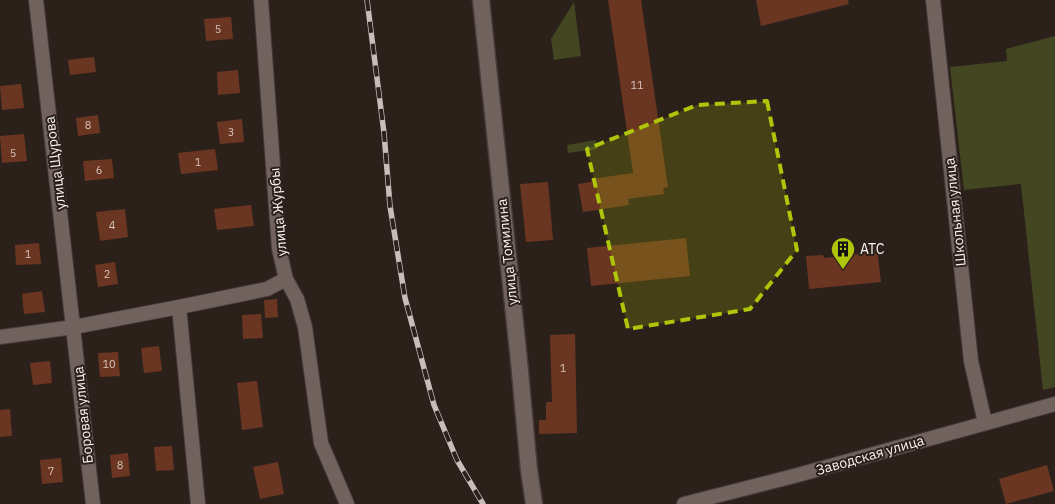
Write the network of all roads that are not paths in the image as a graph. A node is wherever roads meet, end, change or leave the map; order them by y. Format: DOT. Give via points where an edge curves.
graph roads {
  1 [pos="36,0"];
  2 [pos="261,0"];
  3 [pos="481,0"];
  4 [pos="933,0"];
  5 [pos="286,279"];
  6 [pos="179,307"];
  7 [pos="74,327"];
  8 [pos="0,338"];
  9 [pos="1055,404"];
  10 [pos="985,423"];
  11 [pos="93,504"];
  12 [pos="198,504"];
  13 [pos="347,504"];
  14 [pos="534,504"];
  15 [pos="684,504"];
  1 -- 7 [label="street, улица Щурова"];
  2 -- 5 [label="street, улица Журбы" via="279,249"];
  3 -- 14 [label="street, улица Томилина"];
  4 -- 10 [label="street, Школьная улица" via="971,361"];
  5 -- 6 [label="street" via="267,289"];
  5 -- 13 [label="street, улица Журбы" via="297,299 305,327 321,443"];
  6 -- 7 [label="street"];
  6 -- 12 [label="street"];
  7 -- 8 [label="street"];
  7 -- 11 [label="street, Боровая улица"];
  9 -- 10 [label="street, Заводская улица"];
  10 -- 15 [label="street, Заводская улица"];
}
